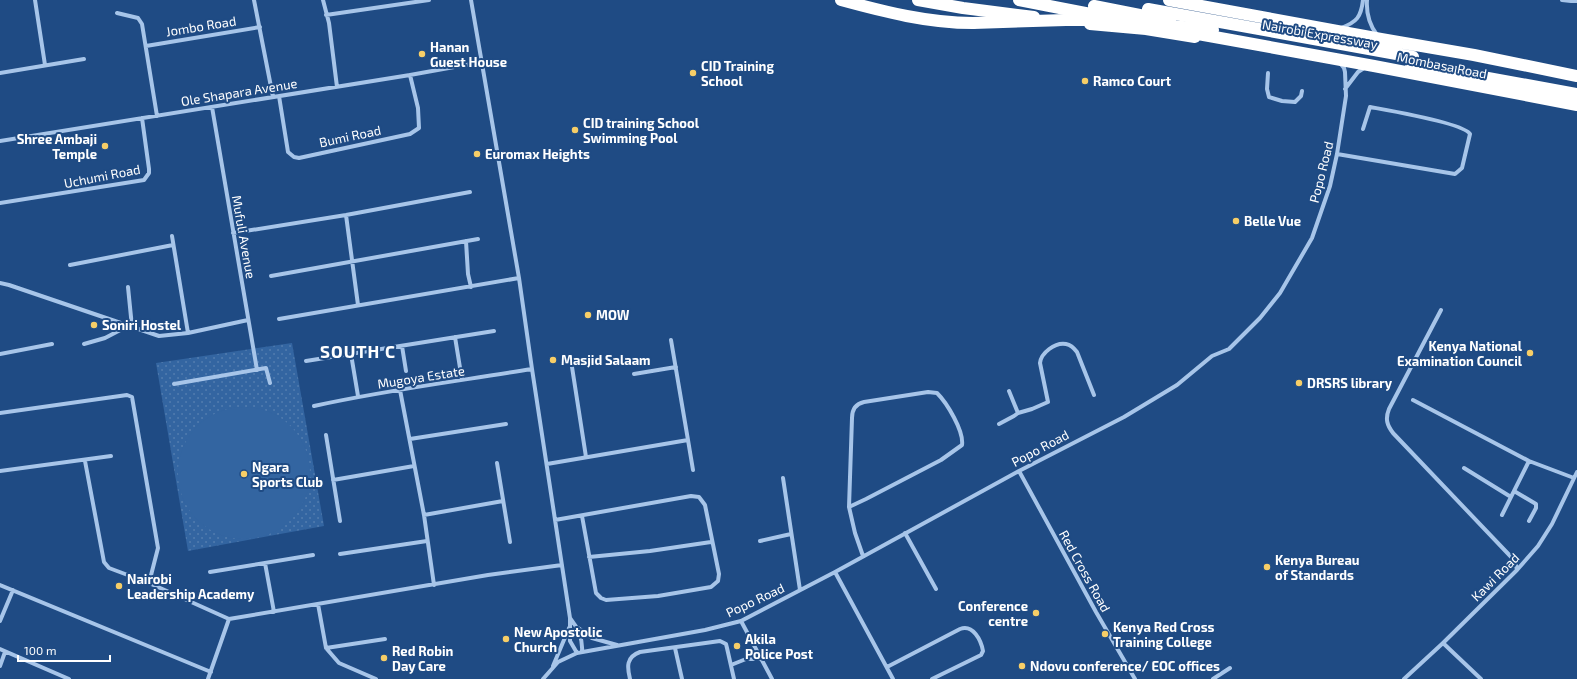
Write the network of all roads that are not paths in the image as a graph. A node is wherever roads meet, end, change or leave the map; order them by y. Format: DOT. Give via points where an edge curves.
graph roads {
  1 [pos="35,0"];
  2 [pos="254,0"];
  3 [pos="323,0"];
  4 [pos="430,0"];
  5 [pos="471,0"];
  6 [pos="841,0"];
  7 [pos="918,0"];
  8 [pos="1019,0"];
  9 [pos="1060,0"];
  10 [pos="1101,0"];
  11 [pos="1169,0"];
  12 [pos="1363,0"];
  13 [pos="1367,0"];
  14 [pos="1562,0"];
  15 [pos="1577,1"];
  16 [pos="118,13"];
  17 [pos="326,15"];
  18 [pos="260,27"];
  19 [pos="1213,30"];
  20 [pos="1334,31"];
  21 [pos="1226,39"];
  22 [pos="1381,40"];
  23 [pos="146,46"];
  24 [pos="1323,57"];
  25 [pos="84,59"];
  26 [pos="482,62"];
  27 [pos="45,65"];
  28 [pos="1374,66"];
  29 [pos="1535,68"];
  30 [pos="0,72"];
  31 [pos="1268,73"];
  32 [pos="410,75"];
  33 [pos="1577,76"];
  34 [pos="1577,86"];
  35 [pos="337,87"];
  36 [pos="1345,89"];
  37 [pos="1302,91"];
  38 [pos="1577,94"];
  39 [pos="279,96"];
  40 [pos="1532,96"];
  41 [pos="273,97"];
  42 [pos="1577,105"];
  43 [pos="212,107"];
  44 [pos="157,116"];
  45 [pos="142,118"];
  46 [pos="1363,129"];
  47 [pos="0,141"];
  48 [pos="1338,154"];
  49 [pos="470,192"];
  50 [pos="0,203"];
  51 [pos="346,215"];
  52 [pos="233,233"];
  53 [pos="172,236"];
  54 [pos="478,239"];
  55 [pos="466,241"];
  56 [pos="173,246"];
  57 [pos="352,262"];
  58 [pos="70,265"];
  59 [pos="271,276"];
  60 [pos="519,278"];
  61 [pos="0,284"];
  62 [pos="128,287"];
  63 [pos="471,287"];
  64 [pos="358,305"];
  65 [pos="1441,310"];
  66 [pos="280,319"];
  67 [pos="248,320"];
  68 [pos="130,326"];
  69 [pos="494,330"];
  70 [pos="188,333"];
  71 [pos="455,337"];
  72 [pos="671,340"];
  73 [pos="52,344"];
  74 [pos="84,344"];
  75 [pos="402,346"];
  76 [pos="0,354"];
  77 [pos="351,354"];
  78 [pos="306,361"];
  79 [pos="572,367"];
  80 [pos="676,367"];
  81 [pos="532,369"];
  82 [pos="257,370"];
  83 [pos="406,371"];
  84 [pos="634,374"];
  85 [pos="462,380"];
  86 [pos="270,383"];
  87 [pos="174,384"];
  88 [pos="400,390"];
  89 [pos="1009,391"];
  90 [pos="1094,394"];
  91 [pos="358,396"];
  92 [pos="1413,400"];
  93 [pos="314,406"];
  94 [pos="0,413"];
  95 [pos="1018,413"];
  96 [pos="506,424"];
  97 [pos="999,424"];
  98 [pos="326,436"];
  99 [pos="410,439"];
  100 [pos="688,440"];
  101 [pos="111,456"];
  102 [pos="586,457"];
  103 [pos="1529,460"];
  104 [pos="85,461"];
  105 [pos="497,463"];
  106 [pos="546,464"];
  107 [pos="414,466"];
  108 [pos="1464,468"];
  109 [pos="692,470"];
  110 [pos="0,471"];
  111 [pos="1019,471"];
  112 [pos="1577,472"];
  113 [pos="783,478"];
  114 [pos="1574,478"];
  115 [pos="333,480"];
  116 [pos="1514,490"];
  117 [pos="1511,497"];
  118 [pos="503,501"];
  119 [pos="849,507"];
  120 [pos="424,515"];
  121 [pos="1502,515"];
  122 [pos="582,516"];
  123 [pos="555,520"];
  124 [pos="340,521"];
  125 [pos="1529,521"];
  126 [pos="905,533"];
  127 [pos="791,534"];
  128 [pos="427,541"];
  129 [pos="760,541"];
  130 [pos="510,542"];
  131 [pos="711,542"];
  132 [pos="340,554"];
  133 [pos="313,555"];
  134 [pos="863,556"];
  135 [pos="589,557"];
  136 [pos="265,563"];
  137 [pos="562,564"];
  138 [pos="1517,570"];
  139 [pos="210,572"];
  140 [pos="835,572"];
  141 [pos="149,583"];
  142 [pos="0,585"];
  143 [pos="434,585"];
  144 [pos="936,589"];
  145 [pos="13,590"];
  146 [pos="800,590"];
  147 [pos="318,604"];
  148 [pos="274,612"];
  149 [pos="570,618"];
  150 [pos="229,619"];
  151 [pos="0,621"];
  152 [pos="741,621"];
  153 [pos="576,626"];
  154 [pos="569,628"];
  155 [pos="385,639"];
  156 [pos="1443,643"];
  157 [pos="620,645"];
  158 [pos="326,648"];
  159 [pos="675,648"];
  160 [pos="0,649"];
  161 [pos="582,651"];
  162 [pos="5,652"];
  163 [pos="577,653"];
  164 [pos="761,658"];
  165 [pos="731,665"];
  166 [pos="0,666"];
  167 [pos="887,667"];
  168 [pos="552,668"];
  169 [pos="1230,668"];
  170 [pos="211,672"];
  171 [pos="69,679"];
  172 [pos="208,679"];
  173 [pos="376,679"];
  174 [pos="543,679"];
  175 [pos="630,679"];
  176 [pos="682,679"];
  177 [pos="734,679"];
  178 [pos="772,679"];
  179 [pos="893,679"];
  180 [pos="932,679"];
  181 [pos="1135,679"];
  182 [pos="1213,679"];
  183 [pos="1404,679"];
  184 [pos="1481,679"];
  1 -- 27 [label="street"];
  2 -- 18 [label="street"];
  3 -- 17 [label="street"];
  4 -- 17 [label="street"];
  5 -- 26 [label="street"];
  6 -- 19 [label="highway, bridge" via="922,20 973,24 1112,20"];
  7 -- 21 [label="highway" via="970,10"];
  8 -- 21 [label="highway, Mombasa Road"];
  9 -- 19 [label="highway, Nairobi Expressway, bridge"];
  10 -- 34 [label="highway, Nairobi Expressway"];
  11 -- 20 [label="highway, Mombasa Road"];
  12 -- 20 [label="street" via="1356,20"];
  13 -- 22 [label="street" via="1367,16"];
  14 -- 15 [label="street"];
  16 -- 23 [label="street" via="140,20"];
  17 -- 35 [label="street"];
  18 -- 23 [label="street, Jombo Road"];
  18 -- 41 [label="street"];
  19 -- 38 [label="highway, Nairobi Expressway, bridge"];
  20 -- 22 [label="highway, Mombasa Road"];
  21 -- 24 [label="highway, Mombasa Road"];
  22 -- 29 [label="highway, Mombasa Road"];
  23 -- 44 [label="street"];
  24 -- 28 [label="highway, Mombasa Road"];
  24 -- 36 [label="street, Popo Road" via="1337,62 1344,68"];
  25 -- 27 [label="street"];
  26 -- 32 [label="street, Ole Shapara Avenue"];
  26 -- 60 [label="street"];
  27 -- 30 [label="street"];
  28 -- 36 [label="street" via="1358,72"];
  28 -- 40 [label="highway, Mombasa Road"];
  29 -- 33 [label="highway, Mombasa Road"];
  29 -- 40 [label="highway" via="1541,76 1541,84"];
  31 -- 37 [label="street" via="1269,97 1295,102 1299,100"];
  32 -- 35 [label="street, Ole Shapara Avenue"];
  32 -- 39 [label="street, Bumi Road" via="420,128 415,132 299,158 288,152"];
  35 -- 39 [label="street, Ole Shapara Avenue"];
  36 -- 48 [label="street, Popo Road"];
  39 -- 41 [label="street, Ole Shapara Avenue"];
  40 -- 42 [label="highway, Mombasa Road"];
  41 -- 43 [label="street, Ole Shapara Avenue"];
  43 -- 44 [label="street, Ole Shapara Avenue"];
  43 -- 52 [label="street, Mufuli Avenue"];
  44 -- 45 [label="street, Ole Shapara Avenue"];
  45 -- 47 [label="street, Ole Shapara Avenue"];
  45 -- 50 [label="street, Uchumi Road" via="149,169 144,180"];
  46 -- 48 [label="street" via="1370,107 1440,121 1466,129 1470,134 1462,168 1455,174"];
  48 -- 111 [label="street, Popo Road" via="1312,238 1280,293 1242,337 1229,349 1212,356 1177,386 1124,417"];
  49 -- 51 [label="street"];
  51 -- 52 [label="street"];
  51 -- 57 [label="street"];
  52 -- 67 [label="street, Mufuli Avenue"];
  53 -- 56 [label="street"];
  54 -- 55 [label="street"];
  55 -- 57 [label="street"];
  55 -- 63 [label="street"];
  56 -- 58 [label="street"];
  56 -- 70 [label="street"];
  57 -- 59 [label="street"];
  57 -- 64 [label="street"];
  60 -- 63 [label="street"];
  60 -- 81 [label="street"];
  61 -- 68 [label="street"];
  62 -- 68 [label="street"];
  63 -- 64 [label="street"];
  64 -- 66 [label="street"];
  65 -- 138 [label="street" via="1389,409 1388,424 1393,433 1515,561"];
  67 -- 70 [label="street"];
  67 -- 82 [label="street, Mufuli Avenue"];
  68 -- 70 [label="street" via="159,336"];
  68 -- 74 [label="street"];
  69 -- 71 [label="street"];
  71 -- 75 [label="street"];
  71 -- 85 [label="street"];
  72 -- 80 [label="street"];
  73 -- 76 [label="street"];
  75 -- 77 [label="street"];
  75 -- 83 [label="street"];
  77 -- 78 [label="street"];
  77 -- 91 [label="street"];
  79 -- 102 [label="street"];
  80 -- 84 [label="street"];
  80 -- 100 [label="street"];
  81 -- 85 [label="street, Mugoya Estate"];
  81 -- 106 [label="street"];
  82 -- 86 [label="street" via="266,368"];
  82 -- 87 [label="street"];
  85 -- 88 [label="street, Mugoya Estate"];
  88 -- 91 [label="street, Mugoya Estate"];
  88 -- 99 [label="street"];
  89 -- 95 [label="street"];
  90 -- 95 [label="street" via="1077,352 1073,347 1061,345 1046,351 1041,358 1048,402"];
  91 -- 93 [label="street, Mugoya Estate"];
  92 -- 103 [label="street"];
  94 -- 141 [label="street" via="132,397 158,548"];
  95 -- 97 [label="street"];
  96 -- 99 [label="street"];
  98 -- 115 [label="street"];
  99 -- 107 [label="street"];
  100 -- 102 [label="street"];
  100 -- 109 [label="street"];
  101 -- 104 [label="street"];
  102 -- 106 [label="street"];
  103 -- 114 [label="street"];
  103 -- 116 [label="street"];
  104 -- 110 [label="street"];
  104 -- 141 [label="street" via="104,562 108,568"];
  105 -- 118 [label="street"];
  106 -- 123 [label="street"];
  107 -- 115 [label="street"];
  107 -- 120 [label="street"];
  108 -- 117 [label="street"];
  111 -- 126 [label="street, Popo Road"];
  111 -- 181 [label="street, Red Cross Road"];
  112 -- 114 [label="street, Kawi Road"];
  113 -- 127 [label="street"];
  114 -- 138 [label="street, Kawi Road" via="1552,524 1538,546"];
  115 -- 124 [label="street"];
  116 -- 117 [label="street"];
  116 -- 125 [label="street" via="1536,504"];
  117 -- 121 [label="street"];
  118 -- 120 [label="street"];
  118 -- 130 [label="street"];
  119 -- 119 [label="street" via="852,413 855,407 860,403 877,400 928,392 937,393 957,425 962,445 941,460"];
  119 -- 134 [label="street"];
  120 -- 128 [label="street"];
  122 -- 123 [label="street"];
  122 -- 131 [label="street" via="695,496 705,505"];
  122 -- 135 [label="street"];
  123 -- 137 [label="street"];
  126 -- 134 [label="street, Popo Road"];
  126 -- 144 [label="street"];
  127 -- 129 [label="street"];
  127 -- 146 [label="street"];
  128 -- 132 [label="street"];
  128 -- 143 [label="street"];
  131 -- 135 [label="street"];
  131 -- 135 [label="street" via="719,574 718,582 711,587 658,596 606,600 601,598 596,593"];
  133 -- 136 [label="street"];
  134 -- 140 [label="street, Popo Road"];
  136 -- 139 [label="street"];
  136 -- 148 [label="street"];
  137 -- 143 [label="street"];
  137 -- 149 [label="street"];
  138 -- 156 [label="street, Kawi Road"];
  140 -- 146 [label="street, Popo Road"];
  140 -- 167 [label="street"];
  141 -- 150 [label="street"];
  142 -- 145 [label="street"];
  143 -- 147 [label="street"];
  145 -- 151 [label="street"];
  145 -- 170 [label="street"];
  146 -- 152 [label="street, Popo Road"];
  147 -- 148 [label="street"];
  147 -- 158 [label="street"];
  148 -- 150 [label="street"];
  149 -- 153 [label="street"];
  149 -- 154 [label="street"];
  150 -- 170 [label="street"];
  152 -- 157 [label="street, Popo Road"];
  152 -- 164 [label="street"];
  153 -- 157 [label="street" via="592,638"];
  153 -- 161 [label="street"];
  154 -- 163 [label="street" via="570,641"];
  154 -- 168 [label="street"];
  155 -- 158 [label="street"];
  156 -- 183 [label="street, Kawi Road"];
  156 -- 184 [label="street"];
  157 -- 161 [label="street, Popo Road"];
  158 -- 173 [label="street" via="339,663"];
  159 -- 165 [label="street" via="724,642"];
  159 -- 175 [label="street" via="634,654 629,658 627,666"];
  159 -- 176 [label="street"];
  160 -- 162 [label="street"];
  161 -- 163 [label="street, Popo Road"];
  162 -- 166 [label="street"];
  162 -- 171 [label="street"];
  163 -- 168 [label="street, Popo Road"];
  164 -- 165 [label="street" via="746,659"];
  164 -- 178 [label="street"];
  165 -- 177 [label="street"];
  167 -- 179 [label="street"];
  167 -- 180 [label="street" via="960,629 971,628 982,647 981,654"];
  168 -- 174 [label="street"];
  169 -- 182 [label="street"];
  170 -- 172 [label="street"];
}
